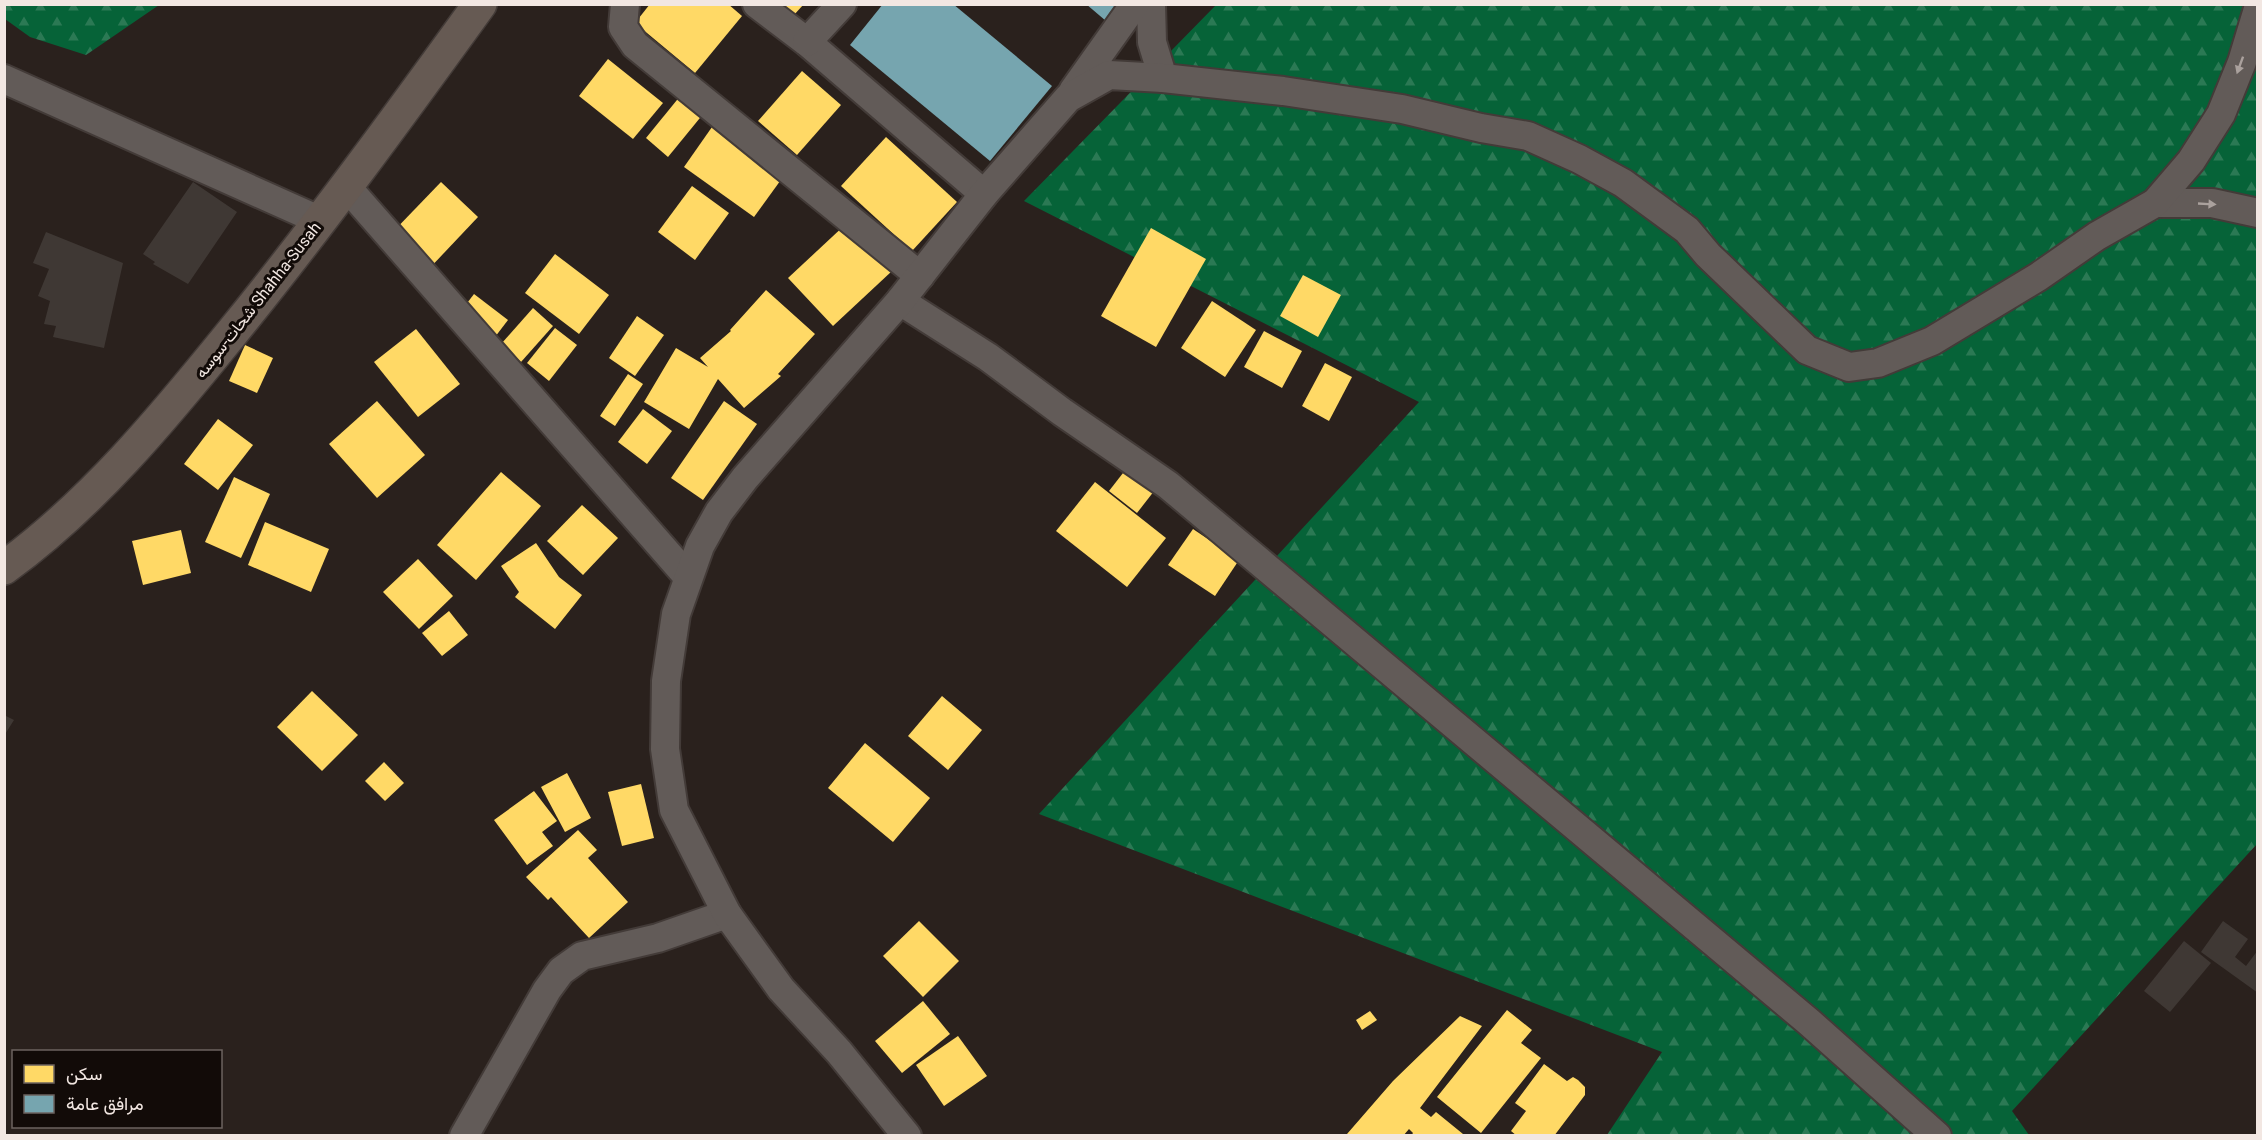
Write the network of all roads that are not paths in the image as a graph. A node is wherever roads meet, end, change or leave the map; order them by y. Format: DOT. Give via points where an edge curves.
graph roads {
  1 [pos="480,4"];
  2 [pos="624,4"];
  3 [pos="757,4"];
  4 [pos="842,4"];
  5 [pos="1135,4"];
  6 [pos="1151,4"];
  7 [pos="2258,9"];
  8 [pos="807,42"];
  9 [pos="1163,78"];
  10 [pos="4,79"];
  11 [pos="1068,98"];
  12 [pos="346,186"];
  13 [pos="984,194"];
  14 [pos="2155,203"];
  15 [pos="2258,213"];
  16 [pos="321,220"];
  17 [pos="920,276"];
  18 [pos="900,301"];
  19 [pos="4,568"];
  20 [pos="688,577"];
  21 [pos="727,914"];
  22 [pos="464,1136"];
  23 [pos="907,1136"];
  24 [pos="1937,1136"];
  1 -- 12 [label="main road, شحات-سوسه Shahha-Susah"];
  2 -- 17 [label="street" via="623,27 634,45"];
  3 -- 8 [label="street"];
  4 -- 8 [label="street"];
  5 -- 11 [label="street"];
  6 -- 9 [label="street" via="1152,42"];
  7 -- 14 [label="street, one-way" via="2221,114 2191,161"];
  8 -- 13 [label="street"];
  9 -- 11 [label="street" via="1109,75"];
  9 -- 14 [label="street" via="1402,109 1528,136 1579,159 1632,190 1688,230 1708,255 1808,351 1849,367 1878,363 1932,341"];
  10 -- 16 [label="street"];
  11 -- 13 [label="street"];
  12 -- 16 [label="main road, شحات-سوسه Shahha-Susah"];
  12 -- 20 [label="street"];
  13 -- 17 [label="street"];
  14 -- 15 [label="street, one-way" via="2212,203"];
  16 -- 19 [label="main road, شحات-سوسه Shahha-Susah" via="173,407 40,542"];
  17 -- 18 [label="street"];
  18 -- 20 [label="street" via="745,478 719,512"];
  18 -- 24 [label="street" via="988,357 1168,485 1809,1022"];
  20 -- 21 [label="street" via="676,614 666,681 665,750 674,810"];
  21 -- 22 [label="street" via="658,938 582,956 561,971"];
  21 -- 23 [label="street" via="781,988"];
}
